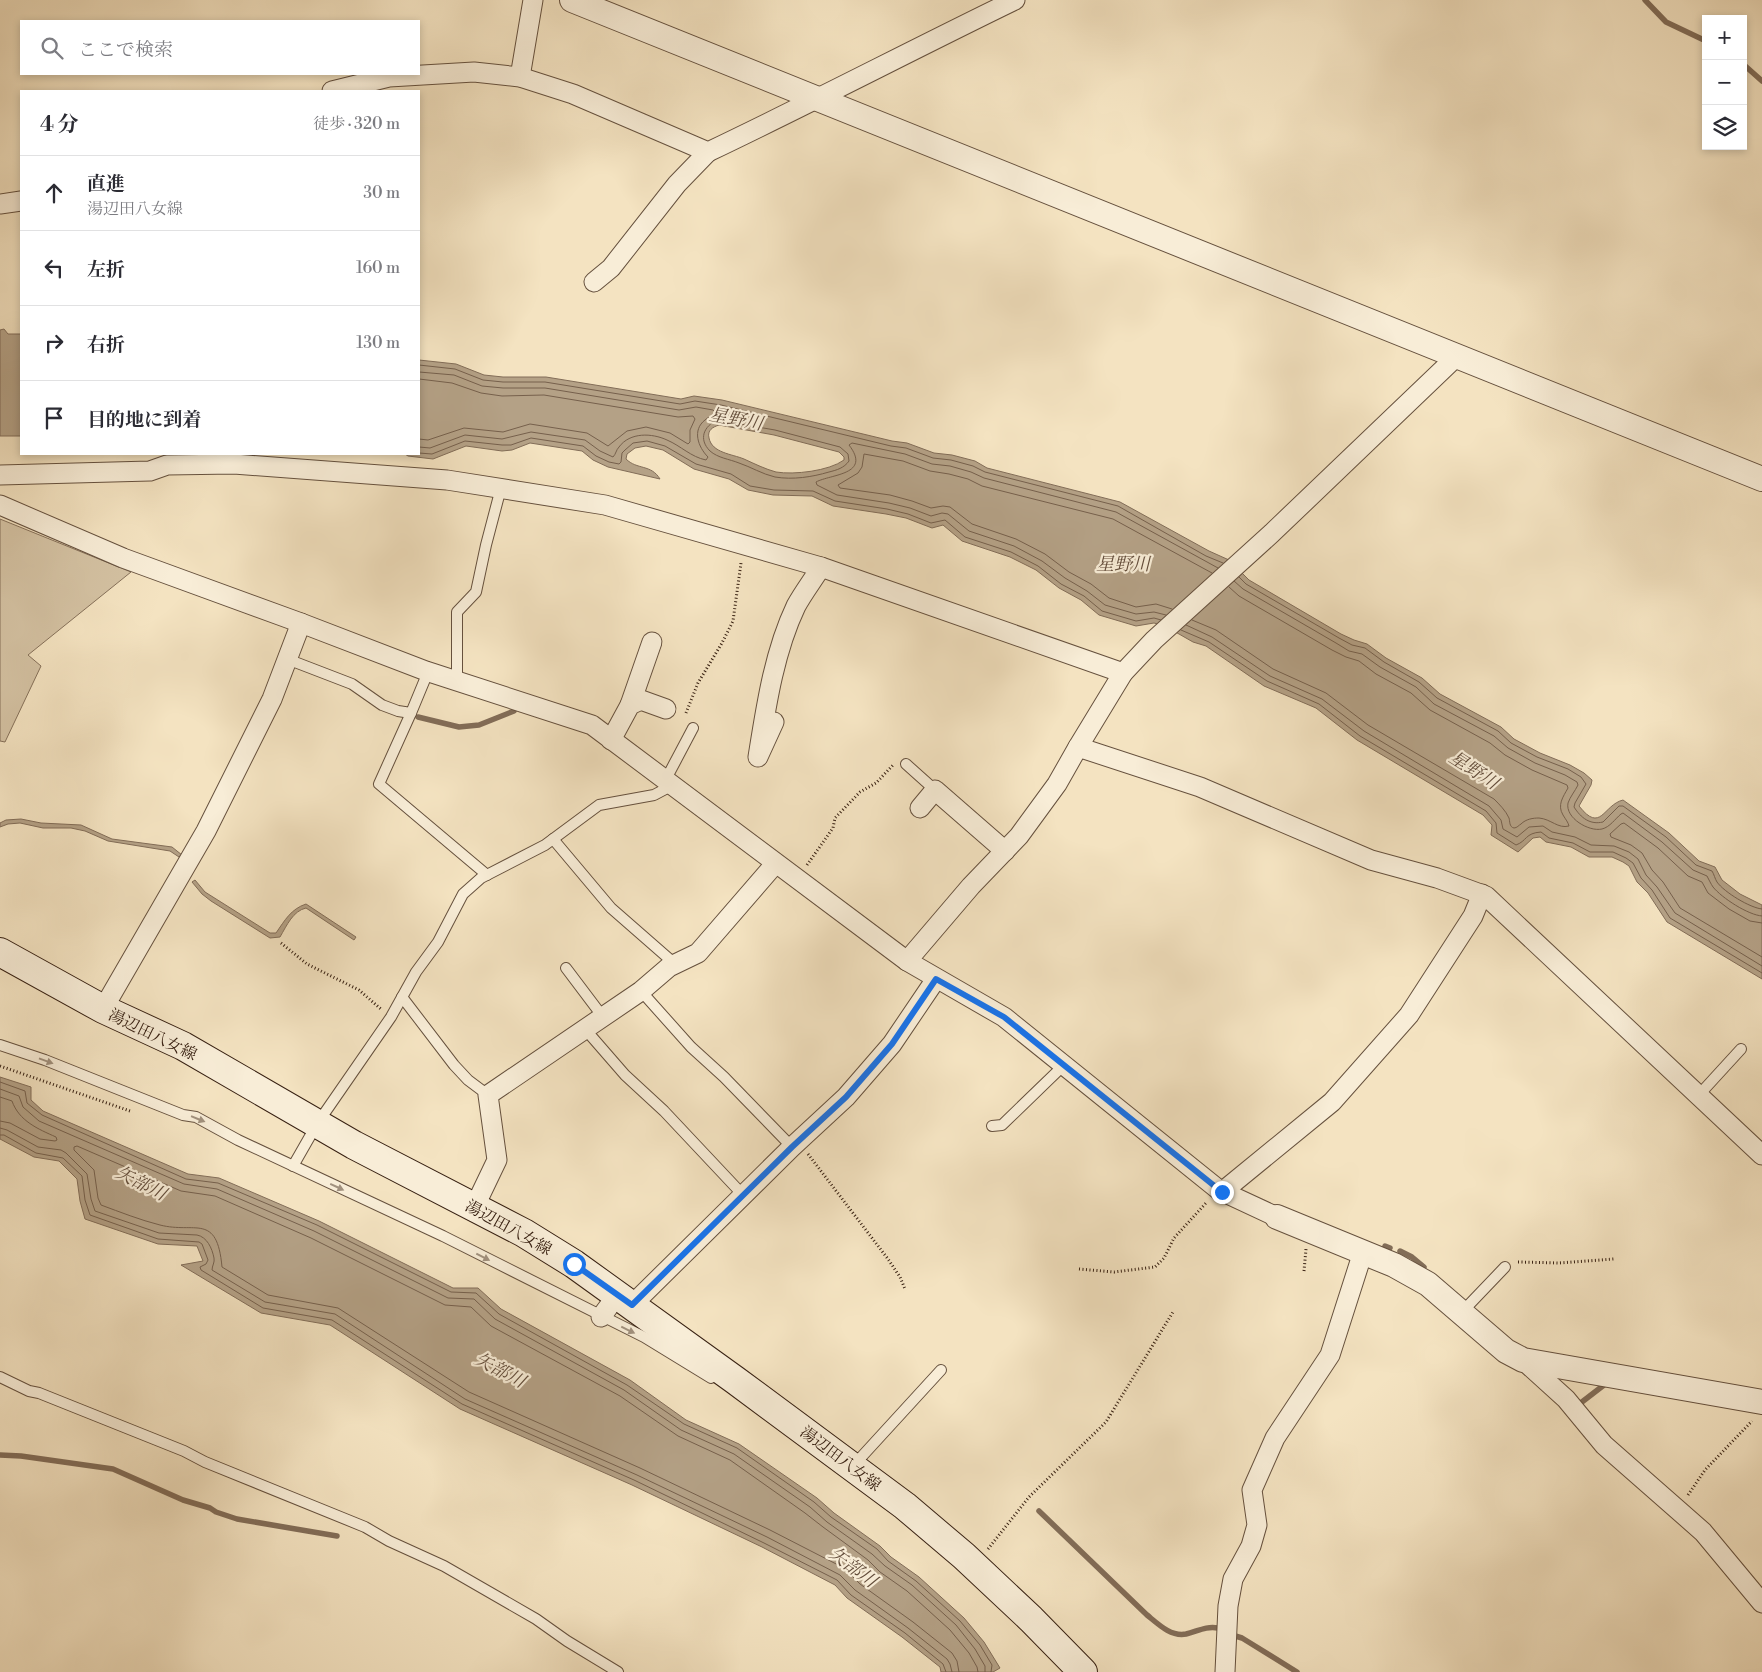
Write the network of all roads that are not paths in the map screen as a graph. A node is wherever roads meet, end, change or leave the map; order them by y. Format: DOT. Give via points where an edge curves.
graph roads {
  1 [pos="533,0"];
  2 [pos="572,0"];
  3 [pos="1015,0"];
  4 [pos="520,77"];
  5 [pos="336,90"];
  6 [pos="819,99"];
  7 [pos="708,152"];
  8 [pos="20,201"];
  9 [pos="0,204"];
  10 [pos="594,282"];
  11 [pos="1457,356"];
  12 [pos="0,475"];
  13 [pos="1762,479"];
  14 [pos="501,488"];
  15 [pos="0,505"];
  16 [pos="821,567"];
  17 [pos="301,623"];
  18 [pos="652,642"];
  19 [pos="287,659"];
  20 [pos="428,672"];
  21 [pos="1123,674"];
  22 [pos="457,682"];
  23 [pos="630,705"];
  24 [pos="666,709"];
  25 [pos="411,713"];
  26 [pos="774,722"];
  27 [pos="693,728"];
  28 [pos="612,740"];
  29 [pos="1078,747"];
  30 [pos="906,764"];
  31 [pos="668,783"];
  32 [pos="935,790"];
  33 [pos="920,808"];
  34 [pos="553,840"];
  35 [pos="1005,851"];
  36 [pos="775,864"];
  37 [pos="487,875"];
  38 [pos="1482,894"];
  39 [pos="0,952"];
  40 [pos="907,961"];
  41 [pos="674,964"];
  42 [pos="566,968"];
  43 [pos="936,979"];
  44 [pos="641,991"];
  45 [pos="402,997"];
  46 [pos="103,1009"];
  47 [pos="603,1017"];
  48 [pos="585,1029"];
  49 [pos="0,1045"];
  50 [pos="1741,1049"];
  51 [pos="1064,1065"];
  52 [pos="488,1095"];
  53 [pos="1698,1096"];
  54 [pos="317,1124"];
  55 [pos="992,1126"];
  56 [pos="795,1144"];
  57 [pos="1762,1156"];
  58 [pos="293,1166"];
  59 [pos="1220,1190"];
  60 [pos="743,1195"];
  61 [pos="474,1208"];
  62 [pos="1277,1217"];
  63 [pos="1362,1252"];
  64 [pos="1504,1267"];
  65 [pos="625,1300"];
  66 [pos="1462,1312"];
  67 [pos="601,1317"];
  68 [pos="1523,1360"];
  69 [pos="941,1370"];
  70 [pos="0,1377"];
  71 [pos="1759,1410"];
  72 [pos="788,1419"];
  73 [pos="852,1467"];
  74 [pos="1762,1603"];
  75 [pos="618,1672"];
  76 [pos="1083,1672"];
  77 [pos="1225,1672"];
  1 -- 4 [label="street"];
  2 -- 6 [label="street"];
  3 -- 6 [label="street" via="857,77"];
  4 -- 5 [label="street" via="474,72 389,77"];
  4 -- 7 [label="street" via="574,94"];
  6 -- 7 [label="street"];
  6 -- 11 [label="street"];
  7 -- 10 [label="street" via="677,184 612,268"];
  8 -- 9 [label="street"];
  11 -- 13 [label="street"];
  11 -- 21 [label="street" via="1272,534 1154,640"];
  12 -- 14 [label="street" via="150,471 166,465 234,464 447,480"];
  14 -- 16 [label="street" via="605,504"];
  14 -- 22 [label="lane" via="476,592 457,612"];
  15 -- 17 [label="street" via="122,558"];
  16 -- 21 [label="street"];
  16 -- 26 [label="street" via="796,606 780,647 758,757"];
  17 -- 19 [label="street"];
  17 -- 20 [label="street"];
  18 -- 23 [label="street"];
  19 -- 25 [label="lane" via="352,684 382,705"];
  19 -- 46 [label="street" via="272,699 206,831"];
  20 -- 22 [label="street"];
  20 -- 25 [label="lane"];
  21 -- 29 [label="street"];
  22 -- 28 [label="street" via="592,725"];
  23 -- 24 [label="street" via="641,700"];
  23 -- 28 [label="street"];
  25 -- 37 [label="lane" via="379,784"];
  27 -- 31 [label="lane"];
  28 -- 31 [label="street"];
  29 -- 35 [label="street" via="1057,784"];
  29 -- 38 [label="street" via="1200,787 1371,860"];
  30 -- 32 [label="lane"];
  31 -- 34 [label="lane" via="654,795 599,805"];
  31 -- 36 [label="street"];
  32 -- 33 [label="street"];
  32 -- 35 [label="street"];
  34 -- 37 [label="lane"];
  34 -- 41 [label="lane" via="611,908"];
  35 -- 40 [label="street"];
  36 -- 40 [label="street"];
  36 -- 41 [label="street" via="698,953"];
  37 -- 45 [label="lane" via="463,894 438,942"];
  38 -- 53 [label="street"];
  38 -- 59 [label="street" via="1472,916 1409,1015 1332,1102"];
  39 -- 46 [label="main road, 湯辺田八女線"];
  40 -- 43 [label="street"];
  41 -- 44 [label="street"];
  42 -- 47 [label="lane"];
  43 -- 51 [label="street" via="1004,1017"];
  43 -- 56 [label="street" via="892,1044 846,1097"];
  44 -- 47 [label="street"];
  44 -- 56 [label="lane" via="691,1047"];
  45 -- 52 [label="lane" via="468,1080"];
  45 -- 54 [label="lane"];
  46 -- 54 [label="main road, 湯辺田八女線" via="183,1046"];
  47 -- 48 [label="street"];
  48 -- 52 [label="street"];
  48 -- 60 [label="lane" via="625,1075 664,1111"];
  49 -- 58 [label="lane, one-way" via="183,1115 196,1117"];
  50 -- 53 [label="lane"];
  51 -- 55 [label="lane" via="1002,1125"];
  51 -- 59 [label="street"];
  52 -- 61 [label="street" via="496,1160"];
  53 -- 57 [label="street"];
  54 -- 58 [label="lane"];
  54 -- 61 [label="main road, 湯辺田八女線"];
  56 -- 60 [label="street"];
  58 -- 67 [label="lane, one-way" via="443,1236"];
  59 -- 62 [label="street"];
  60 -- 65 [label="street"];
  61 -- 65 [label="main road, 湯辺田八女線" via="524,1233"];
  62 -- 63 [label="street"];
  63 -- 66 [label="street" via="1428,1284"];
  63 -- 77 [label="street" via="1330,1355 1275,1438 1252,1490 1257,1525 1251,1546 1233,1579 1228,1606"];
  64 -- 66 [label="lane"];
  65 -- 67 [label="street"];
  65 -- 72 [label="main road, 湯辺田八女線"];
  66 -- 68 [label="street" via="1506,1351"];
  67 -- 72 [label="lane, one-way"];
  68 -- 71 [label="street"];
  68 -- 74 [label="street" via="1566,1398 1604,1445 1703,1532"];
  69 -- 73 [label="lane"];
  70 -- 75 [label="lane" via="365,1527 453,1571"];
  72 -- 73 [label="main road, 湯辺田八女線"];
  73 -- 76 [label="main road, 湯辺田八女線" via="905,1506 975,1566"];
}
